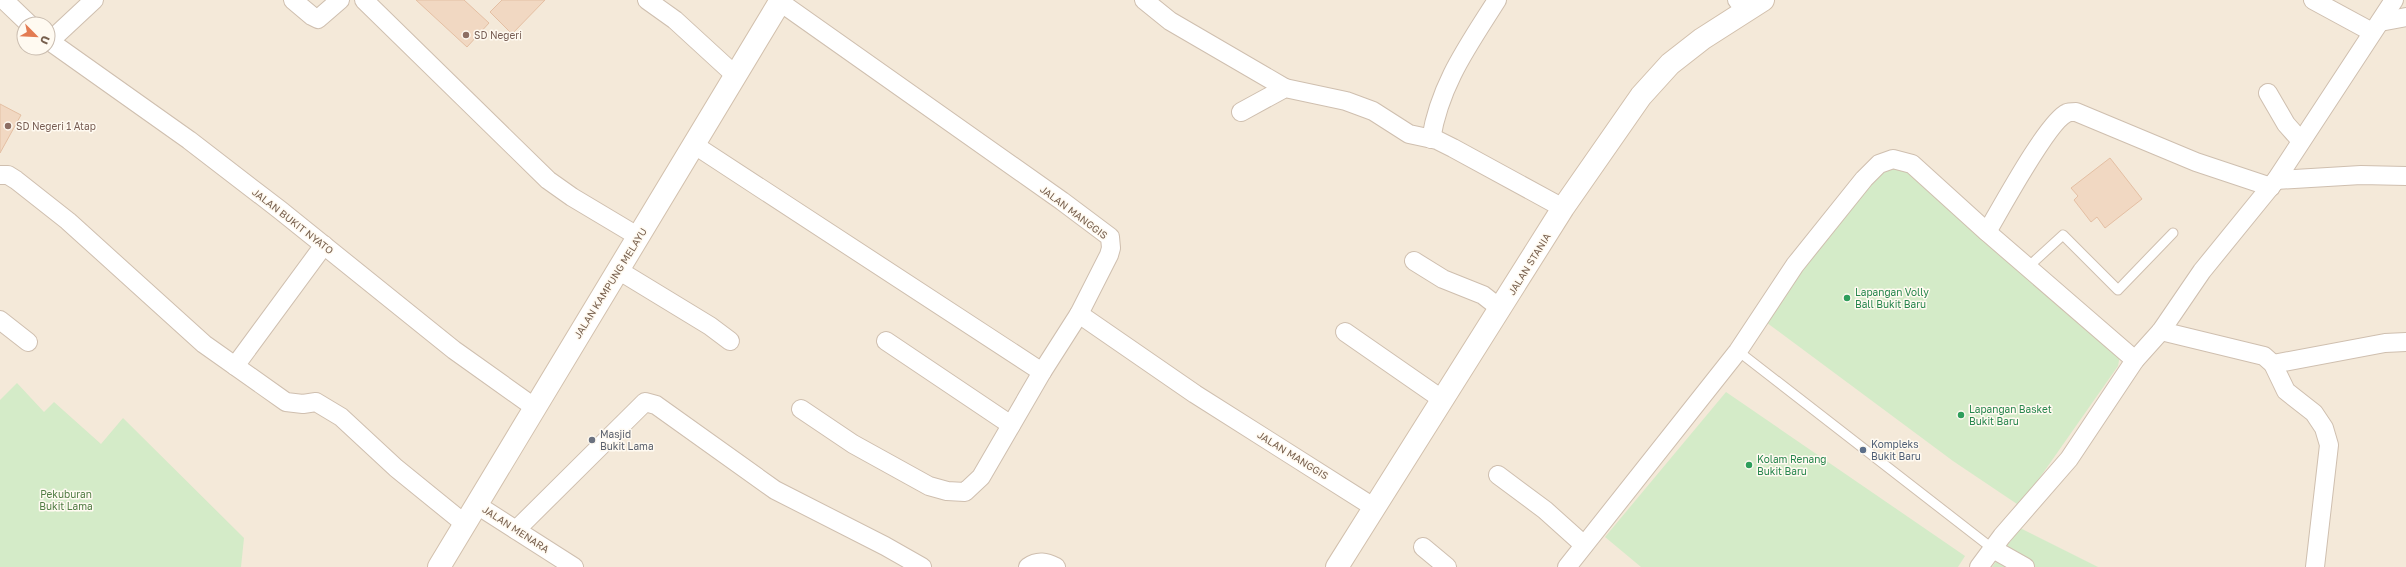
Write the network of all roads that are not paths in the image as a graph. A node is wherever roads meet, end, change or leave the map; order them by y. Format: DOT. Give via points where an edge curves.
graph roads {
  1 [pos="4,0"];
  2 [pos="94,0"];
  3 [pos="293,0"];
  4 [pos="340,0"];
  5 [pos="364,0"];
  6 [pos="647,0"];
  7 [pos="1144,0"];
  8 [pos="1497,0"];
  9 [pos="2313,0"];
  10 [pos="2394,0"];
  11 [pos="780,1"];
  12 [pos="1749,3"];
  13 [pos="21,16"];
  14 [pos="2406,17"];
  15 [pos="2376,27"];
  16 [pos="56,35"];
  17 [pos="56,46"];
  18 [pos="735,75"];
  19 [pos="1285,88"];
  20 [pos="2268,93"];
  21 [pos="1240,112"];
  22 [pos="1432,139"];
  23 [pos="2301,141"];
  24 [pos="693,144"];
  25 [pos="0,175"];
  26 [pos="2406,176"];
  27 [pos="2274,183"];
  28 [pos="1563,208"];
  29 [pos="1986,232"];
  30 [pos="2173,233"];
  31 [pos="639,236"];
  32 [pos="324,245"];
  33 [pos="1414,261"];
  34 [pos="2028,267"];
  35 [pos="618,270"];
  36 [pos="1501,309"];
  37 [pos="1079,314"];
  38 [pos="0,320"];
  39 [pos="2161,331"];
  40 [pos="1345,332"];
  41 [pos="730,341"];
  42 [pos="886,341"];
  43 [pos="28,342"];
  44 [pos="2406,342"];
  45 [pos="1732,358"];
  46 [pos="2135,360"];
  47 [pos="2272,364"];
  48 [pos="235,366"];
  49 [pos="1042,372"];
  50 [pos="1443,400"];
  51 [pos="534,407"];
  52 [pos="801,409"];
  53 [pos="1011,425"];
  54 [pos="1498,475"];
  55 [pos="477,505"];
  56 [pos="1375,508"];
  57 [pos="465,524"];
  58 [pos="516,530"];
  59 [pos="1423,547"];
  60 [pos="1993,549"];
  61 [pos="1578,559"];
  62 [pos="1980,566"];
  63 [pos="439,567"];
  64 [pos="574,567"];
  65 [pos="922,567"];
  66 [pos="1028,567"];
  67 [pos="1056,567"];
  68 [pos="1338,567"];
  69 [pos="1447,567"];
  70 [pos="2025,567"];
  71 [pos="2315,567"];
  1 -- 13 [label="street"];
  2 -- 16 [label="street"];
  3 -- 4 [label="street" via="318,19"];
  5 -- 31 [label="street" via="548,180"];
  6 -- 18 [label="street" via="675,20"];
  7 -- 19 [label="street" via="1170,21"];
  8 -- 22 [label="street" via="1455,67 1444,90 1436,114"];
  9 -- 15 [label="street"];
  10 -- 15 [label="street"];
  11 -- 18 [label="street, JALAN KAMPUNG MELAYU"];
  11 -- 37 [label="street, JALAN MANGGIS" via="1110,237 1112,248"];
  12 -- 28 [label="street, JALAN STANIA" via="1662,72 1641,96"];
  14 -- 15 [label="street"];
  15 -- 23 [label="street"];
  17 -- 32 [label="street, JALAN BUKIT NYATO" via="189,140"];
  18 -- 24 [label="street, JALAN KAMPUNG MELAYU"];
  19 -- 21 [label="street"];
  19 -- 22 [label="street" via="1373,111 1409,134"];
  20 -- 23 [label="street" via="2282,119"];
  22 -- 28 [label="street" via="1454,148"];
  23 -- 27 [label="street"];
  24 -- 31 [label="street, JALAN KAMPUNG MELAYU"];
  24 -- 49 [label="street"];
  25 -- 48 [label="street" via="8,175 16,180 68,221 204,344"];
  26 -- 27 [label="street" via="2361,175"];
  27 -- 29 [label="street" via="2196,162 2076,112 2067,113 2057,121 2037,149"];
  27 -- 39 [label="street" via="2202,271"];
  28 -- 36 [label="street, JALAN STANIA"];
  29 -- 34 [label="street"];
  29 -- 45 [label="street" via="1912,164 1893,159 1879,164 1795,265"];
  30 -- 34 [label="lane" via="2118,290 2063,235"];
  31 -- 35 [label="street, JALAN KAMPUNG MELAYU"];
  32 -- 48 [label="street"];
  32 -- 51 [label="street, JALAN BUKIT NYATO" via="454,350"];
  33 -- 36 [label="street" via="1443,279 1483,295"];
  34 -- 46 [label="street"];
  35 -- 41 [label="street"];
  35 -- 51 [label="street, JALAN KAMPUNG MELAYU"];
  36 -- 50 [label="street, JALAN STANIA"];
  37 -- 49 [label="street"];
  37 -- 56 [label="street, JALAN MANGGIS" via="1195,394"];
  38 -- 43 [label="street"];
  39 -- 46 [label="street"];
  39 -- 47 [label="street" via="2264,356"];
  40 -- 50 [label="street"];
  42 -- 53 [label="street"];
  44 -- 47 [label="street" via="2385,343"];
  45 -- 60 [label="lane"];
  45 -- 61 [label="street"];
  46 -- 60 [label="street" via="2069,459"];
  47 -- 71 [label="street" via="2286,391 2314,413 2324,428 2329,445"];
  48 -- 57 [label="street" via="286,402 316,402 336,413 396,468"];
  49 -- 53 [label="street"];
  50 -- 56 [label="street, JALAN STANIA"];
  51 -- 55 [label="street, JALAN KAMPUNG MELAYU"];
  52 -- 53 [label="street" via="853,444 929,486 947,491 965,492 981,477"];
  54 -- 61 [label="street" via="1546,510"];
  55 -- 57 [label="street, JALAN KAMPUNG MELAYU"];
  55 -- 58 [label="street, JALAN MENARA"];
  56 -- 68 [label="street, JALAN STANIA"];
  57 -- 63 [label="street, JALAN KAMPUNG MELAYU"];
  58 -- 64 [label="street, JALAN MENARA"];
  58 -- 65 [label="street" via="645,402 656,405 775,490"];
  59 -- 69 [label="street"];
  60 -- 62 [label="street"];
  60 -- 70 [label="street"];
  66 -- 67 [label="street" via="1046,562"];
}
